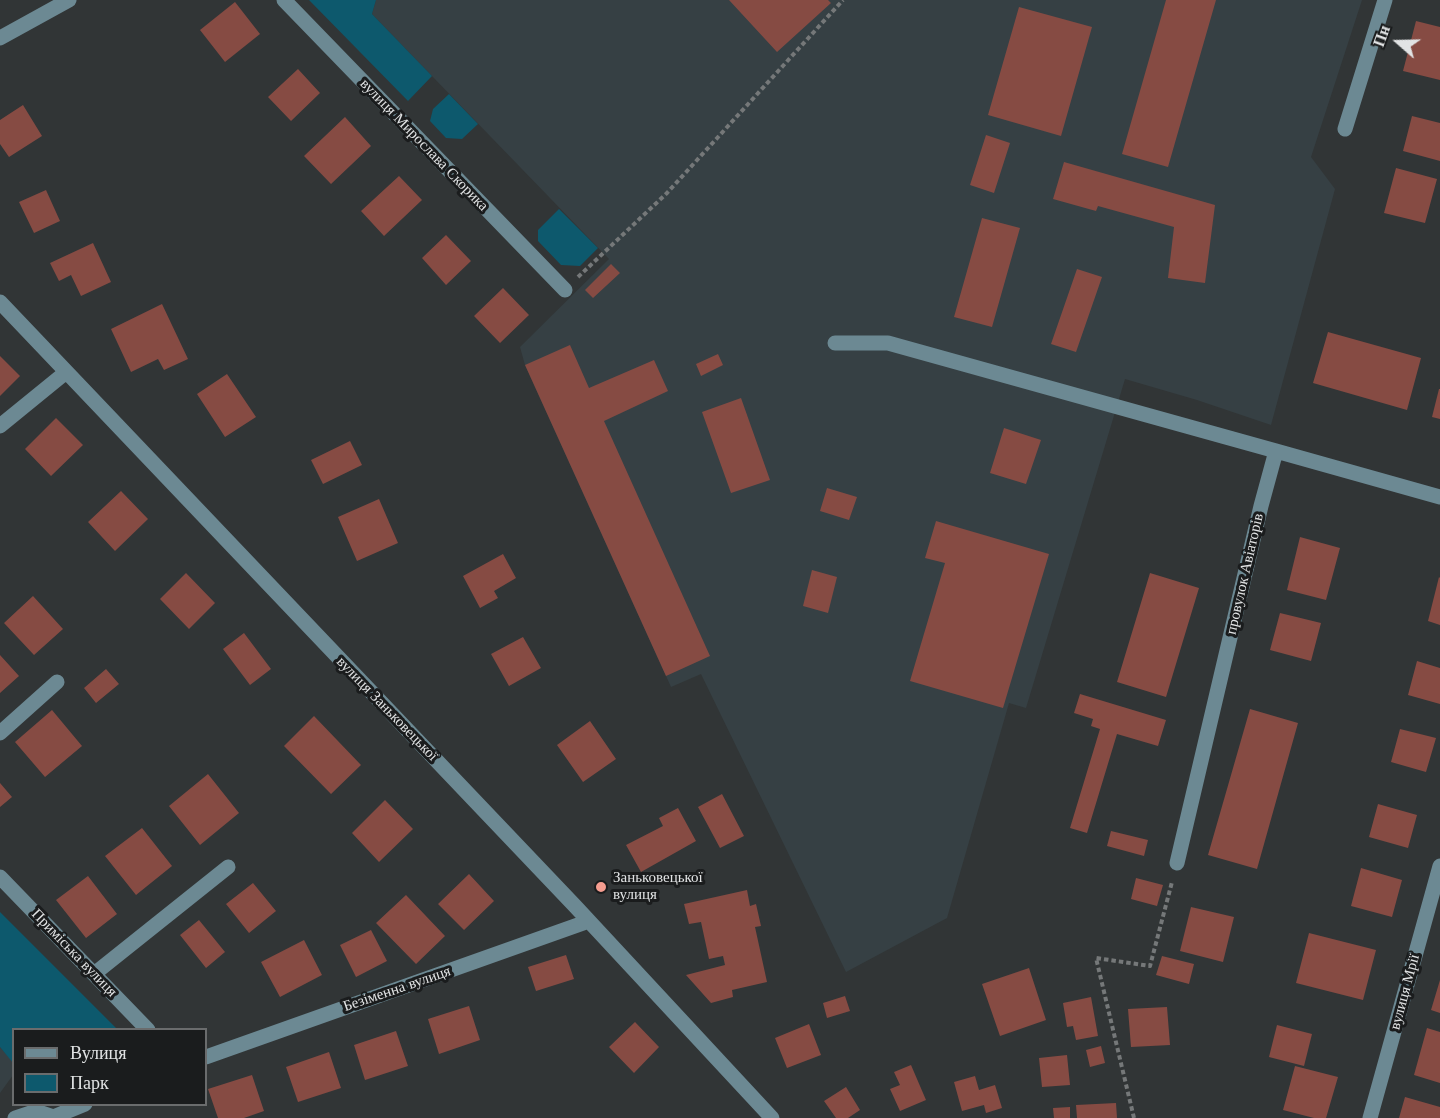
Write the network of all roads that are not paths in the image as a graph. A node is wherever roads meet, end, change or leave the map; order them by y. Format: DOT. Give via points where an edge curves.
graph roads {
  1 [pos="69,0"];
  2 [pos="284,0"];
  3 [pos="1384,0"];
  4 [pos="0,38"];
  5 [pos="1345,129"];
  6 [pos="564,290"];
  7 [pos="0,302"];
  8 [pos="835,343"];
  9 [pos="65,373"];
  10 [pos="0,426"];
  11 [pos="1276,451"];
  12 [pos="1440,496"];
  13 [pos="57,682"];
  14 [pos="0,733"];
  15 [pos="1177,863"];
  16 [pos="1440,866"];
  17 [pos="228,867"];
  18 [pos="0,877"];
  19 [pos="589,921"];
  20 [pos="94,974"];
  21 [pos="147,1028"];
  22 [pos="207,1057"];
  23 [pos="81,1106"];
  24 [pos="56,1117"];
  25 [pos="15,1118"];
  26 [pos="772,1118"];
  27 [pos="1370,1118"];
  1 -- 4 [label="street"];
  2 -- 6 [label="street, вулиця Мирослава Скорика"];
  3 -- 5 [label="street"];
  7 -- 9 [label="street, вулиця Заньковецької"];
  8 -- 11 [label="street" via="888,343"];
  9 -- 10 [label="street"];
  9 -- 19 [label="street, вулиця Заньковецької"];
  11 -- 12 [label="street"];
  11 -- 15 [label="street, провулок Авіаторів"];
  13 -- 14 [label="street"];
  16 -- 27 [label="street, вулиця Мрії"];
  17 -- 20 [label="street"];
  18 -- 20 [label="street, Приміська вулиця"];
  19 -- 22 [label="street, Безіменна вулиця"];
  19 -- 26 [label="street, вулиця Заньковецької"];
  20 -- 21 [label="street, Приміська вулиця"];
  23 -- 24 [label="street"];
  24 -- 25 [label="street" via="36,1111"];
}
